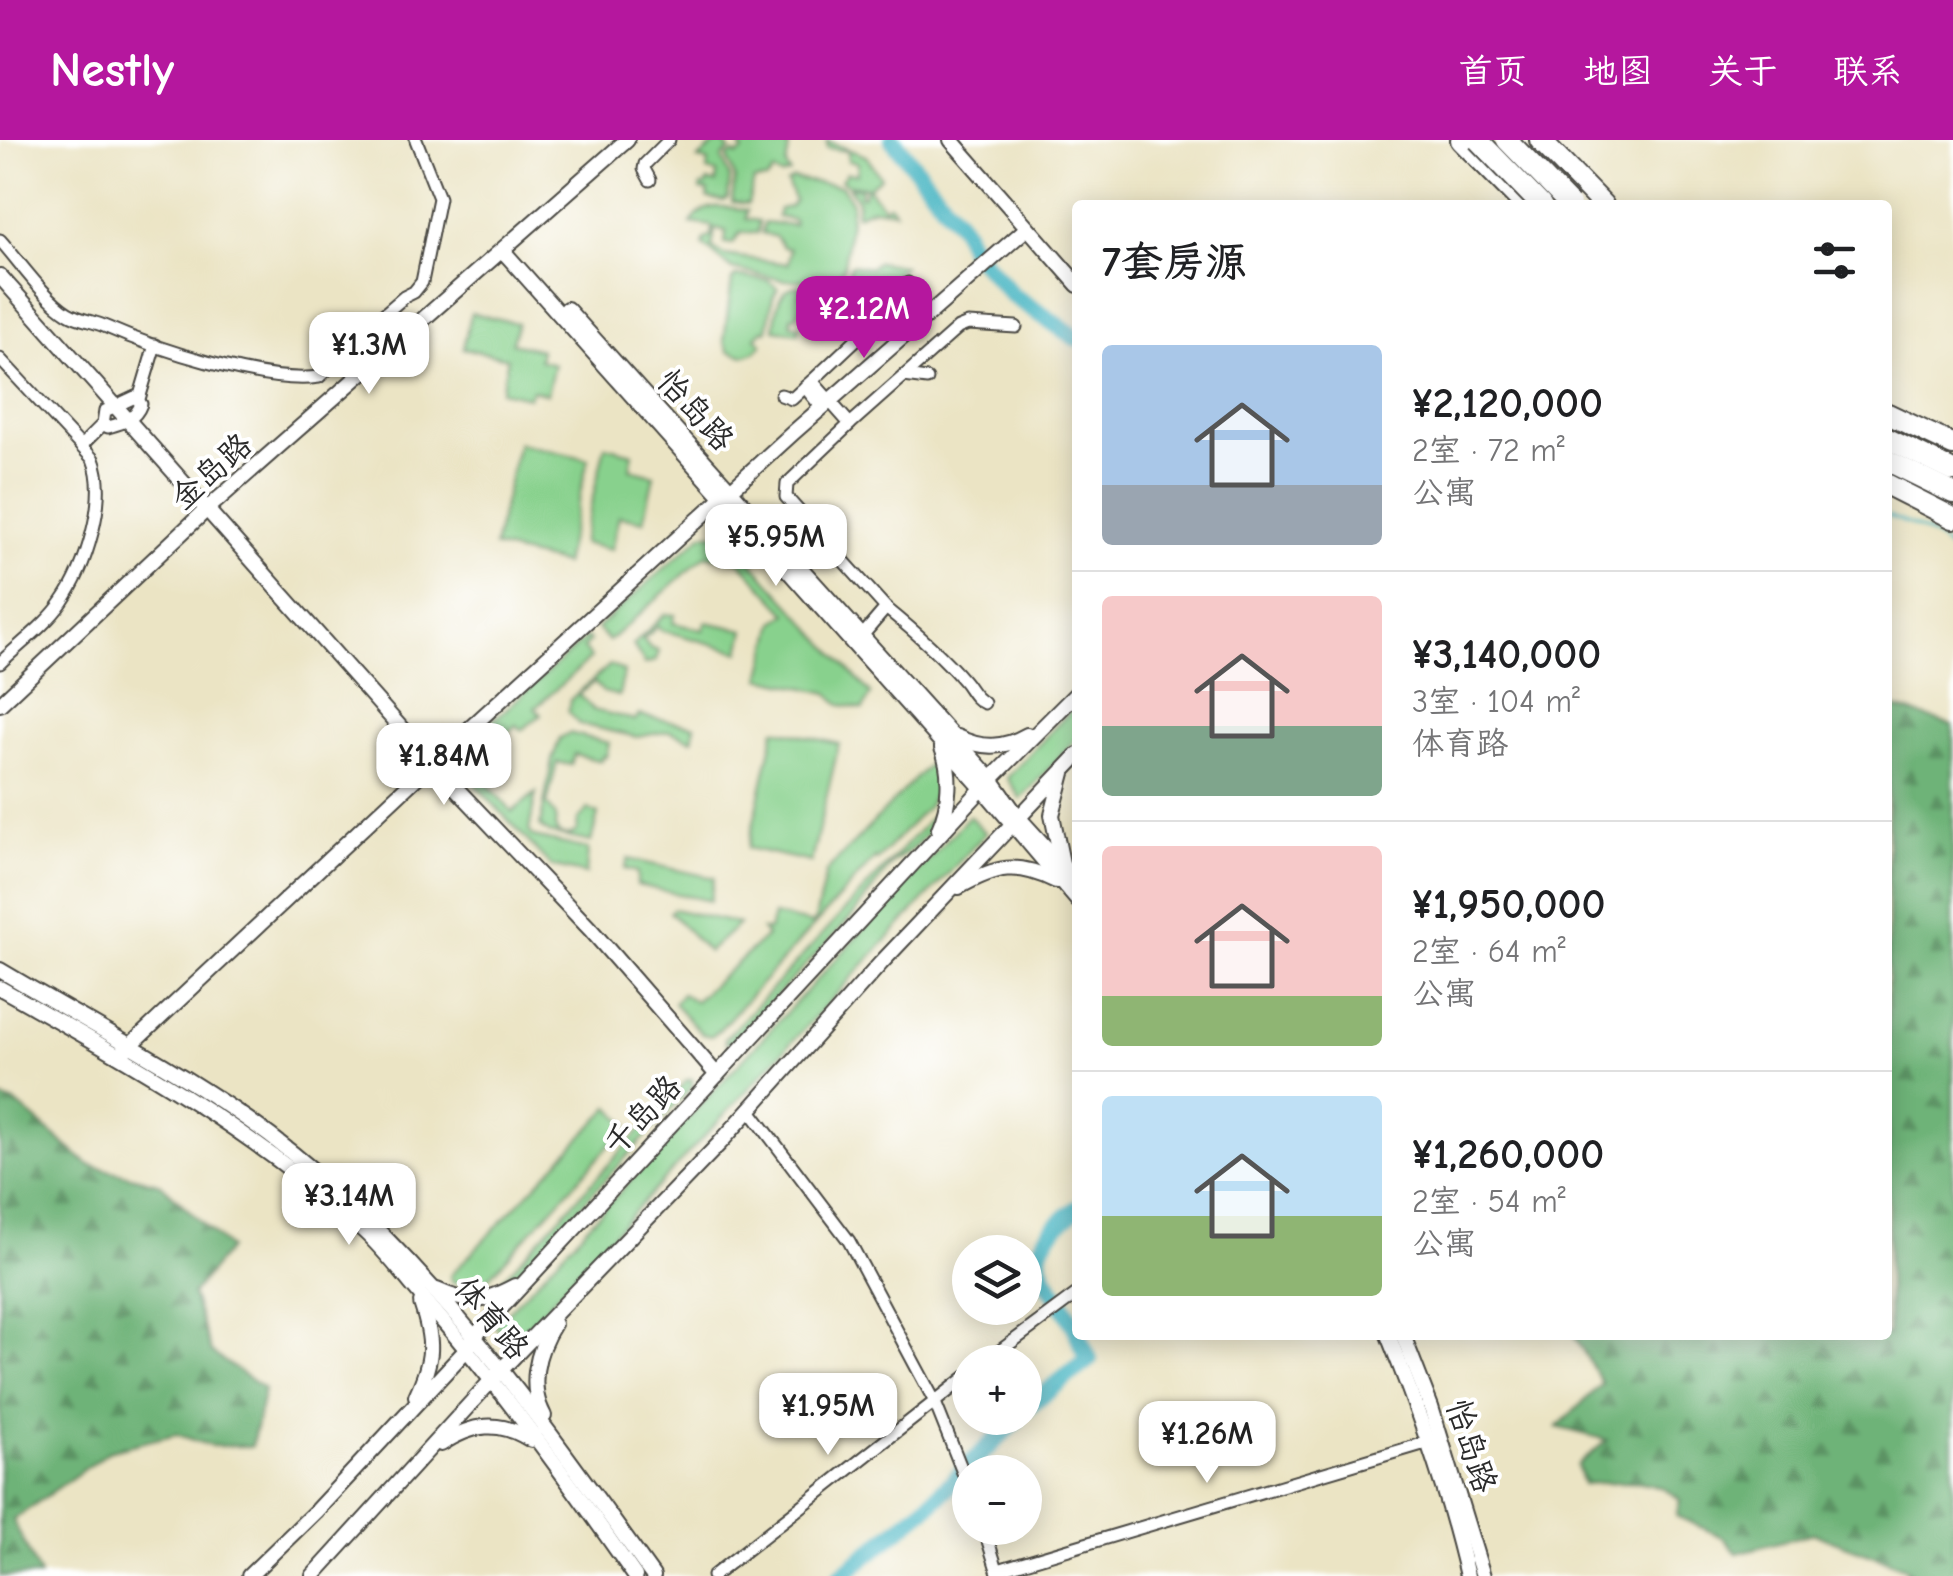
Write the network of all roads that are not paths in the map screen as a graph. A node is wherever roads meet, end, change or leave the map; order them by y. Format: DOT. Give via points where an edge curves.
graph roads {
  1 [pos="416,140"];
  2 [pos="627,140"];
  3 [pos="669,140"];
  4 [pos="951,140"];
  5 [pos="1461,140"];
  6 [pos="1478,140"];
  7 [pos="1507,140"];
  8 [pos="1540,140"];
  9 [pos="1560,164"];
  10 [pos="650,180"];
  11 [pos="1519,200"];
  12 [pos="1528,200"];
  13 [pos="1536,200"];
  14 [pos="1583,200"];
  15 [pos="1583,200"];
  16 [pos="1026,229"];
  17 [pos="0,240"];
  18 [pos="507,249"];
  19 [pos="0,276"];
  20 [pos="1072,279"];
  21 [pos="908,284"];
  22 [pos="1016,327"];
  23 [pos="155,345"];
  24 [pos="0,360"];
  25 [pos="904,376"];
  26 [pos="926,379"];
  27 [pos="808,384"];
  28 [pos="781,396"];
  29 [pos="139,399"];
  30 [pos="115,404"];
  31 [pos="826,405"];
  32 [pos="1892,416"];
  33 [pos="130,420"];
  34 [pos="102,424"];
  35 [pos="850,424"];
  36 [pos="1892,441"];
  37 [pos="1953,445"];
  38 [pos="81,446"];
  39 [pos="1892,464"];
  40 [pos="1953,471"];
  41 [pos="1892,487"];
  42 [pos="1953,493"];
  43 [pos="728,494"];
  44 [pos="206,510"];
  45 [pos="1953,518"];
  46 [pos="886,608"];
  47 [pos="862,636"];
  48 [pos="0,663"];
  49 [pos="1072,698"];
  50 [pos="984,703"];
  51 [pos="0,704"];
  52 [pos="1045,725"];
  53 [pos="943,735"];
  54 [pos="1072,761"];
  55 [pos="432,763"];
  56 [pos="1064,769"];
  57 [pos="987,784"];
  58 [pos="1014,820"];
  59 [pos="934,840"];
  60 [pos="1064,868"];
  61 [pos="1072,886"];
  62 [pos="1072,889"];
  63 [pos="1072,890"];
  64 [pos="946,895"];
  65 [pos="0,970"];
  66 [pos="0,988"];
  67 [pos="124,1050"];
  68 [pos="717,1076"];
  69 [pos="749,1109"];
  70 [pos="528,1278"];
  71 [pos="424,1290"];
  72 [pos="1072,1298"];
  73 [pos="566,1302"];
  74 [pos="1390,1340"];
  75 [pos="1406,1340"];
  76 [pos="471,1343"];
  77 [pos="1009,1345"];
  78 [pos="496,1375"];
  79 [pos="952,1387"];
  80 [pos="934,1400"];
  81 [pos="411,1407"];
  82 [pos="1429,1442"];
  83 [pos="540,1445"];
  84 [pos="954,1455"];
  85 [pos="424,1456"];
  86 [pos="572,1464"];
  87 [pos="989,1545"];
  88 [pos="998,1573"];
  89 [pos="248,1576"];
  90 [pos="313,1576"];
  91 [pos="636,1576"];
  92 [pos="652,1576"];
  93 [pos="713,1576"];
  94 [pos="1467,1576"];
  95 [pos="1483,1576"];
  1 -- 23 [label="street" via="439,198 422,282 318,378 248,371"];
  2 -- 18 [label="street, 金岛路"];
  3 -- 10 [label="street" via="646,164"];
  4 -- 16 [label="street"];
  5 -- 11 [label="highway"];
  6 -- 13 [label="highway, bridge"];
  7 -- 14 [label="highway, bridge"];
  8 -- 9 [label="highway"];
  9 -- 12 [label="street"];
  9 -- 15 [label="highway"];
  16 -- 20 [label="street"];
  16 -- 31 [label="street"];
  17 -- 23 [label="street" via="70,315"];
  18 -- 43 [label="street"];
  18 -- 44 [label="street, 金岛路"];
  19 -- 30 [label="street"];
  21 -- 27 [label="street"];
  22 -- 25 [label="street" via="958,328"];
  23 -- 29 [label="street"];
  24 -- 38 [label="street"];
  25 -- 26 [label="street"];
  25 -- 35 [label="street"];
  27 -- 28 [label="street" via="792,399"];
  27 -- 31 [label="street"];
  29 -- 30 [label="street"];
  29 -- 33 [label="street"];
  30 -- 33 [label="street"];
  30 -- 34 [label="street"];
  31 -- 35 [label="street"];
  31 -- 43 [label="street"];
  32 -- 37 [label="highway"];
  33 -- 34 [label="street"];
  33 -- 44 [label="street"];
  34 -- 38 [label="street"];
  35 -- 46 [label="street" via="787,484 786,498"];
  36 -- 40 [label="highway"];
  38 -- 48 [label="street" via="98,472 94,532 62,602"];
  39 -- 42 [label="highway"];
  41 -- 45 [label="highway"];
  43 -- 47 [label="street, 怡岛路"];
  43 -- 53 [label="street"];
  43 -- 55 [label="street"];
  44 -- 51 [label="street, 金岛路"];
  44 -- 55 [label="street"];
  46 -- 47 [label="street"];
  46 -- 50 [label="street"];
  47 -- 53 [label="street, 怡岛路"];
  49 -- 52 [label="street, 千岛路"];
  52 -- 53 [label="street" via="990,747"];
  52 -- 57 [label="street, 千岛路"];
  53 -- 57 [label="street, 怡岛路"];
  53 -- 59 [label="street" via="946,811"];
  54 -- 56 [label="street"];
  55 -- 67 [label="street"];
  55 -- 68 [label="street"];
  56 -- 58 [label="street"];
  56 -- 60 [label="street" via="1052,815"];
  57 -- 58 [label="street, 怡岛路"];
  57 -- 59 [label="street, 千岛路"];
  58 -- 60 [label="street"];
  58 -- 62 [label="street"];
  58 -- 64 [label="street"];
  59 -- 68 [label="street, 千岛路"];
  60 -- 61 [label="street"];
  63 -- 64 [label="street" via="1010,867"];
  64 -- 69 [label="street"];
  65 -- 67 [label="street, 体育路"];
  66 -- 67 [label="street, 体育路"];
  67 -- 71 [label="street, 体育路" via="247,1119 290,1153 374,1226"];
  68 -- 70 [label="street, 千岛路"];
  69 -- 73 [label="street"];
  69 -- 80 [label="street" via="849,1241"];
  70 -- 71 [label="street" via="486,1300"];
  70 -- 76 [label="street, 千岛路"];
  71 -- 76 [label="street, 体育路"];
  71 -- 81 [label="street" via="432,1343"];
  72 -- 77 [label="street"];
  73 -- 78 [label="street"];
  73 -- 86 [label="street" via="547,1334 534,1389"];
  74 -- 82 [label="street"];
  75 -- 95 [label="street, 怡岛路"];
  76 -- 78 [label="street, 体育路"];
  76 -- 81 [label="street, 千岛路"];
  78 -- 83 [label="street, 体育路"];
  78 -- 85 [label="street"];
  78 -- 86 [label="street, 体育路"];
  79 -- 80 [label="street"];
  80 -- 84 [label="street"];
  80 -- 93 [label="street"];
  81 -- 89 [label="street, 千岛路"];
  82 -- 88 [label="street"];
  82 -- 94 [label="street"];
  83 -- 85 [label="street" via="515,1429 481,1425"];
  83 -- 91 [label="street, 体育路"];
  85 -- 90 [label="street"];
  86 -- 92 [label="street, 体育路"];
  87 -- 88 [label="street"];
}
